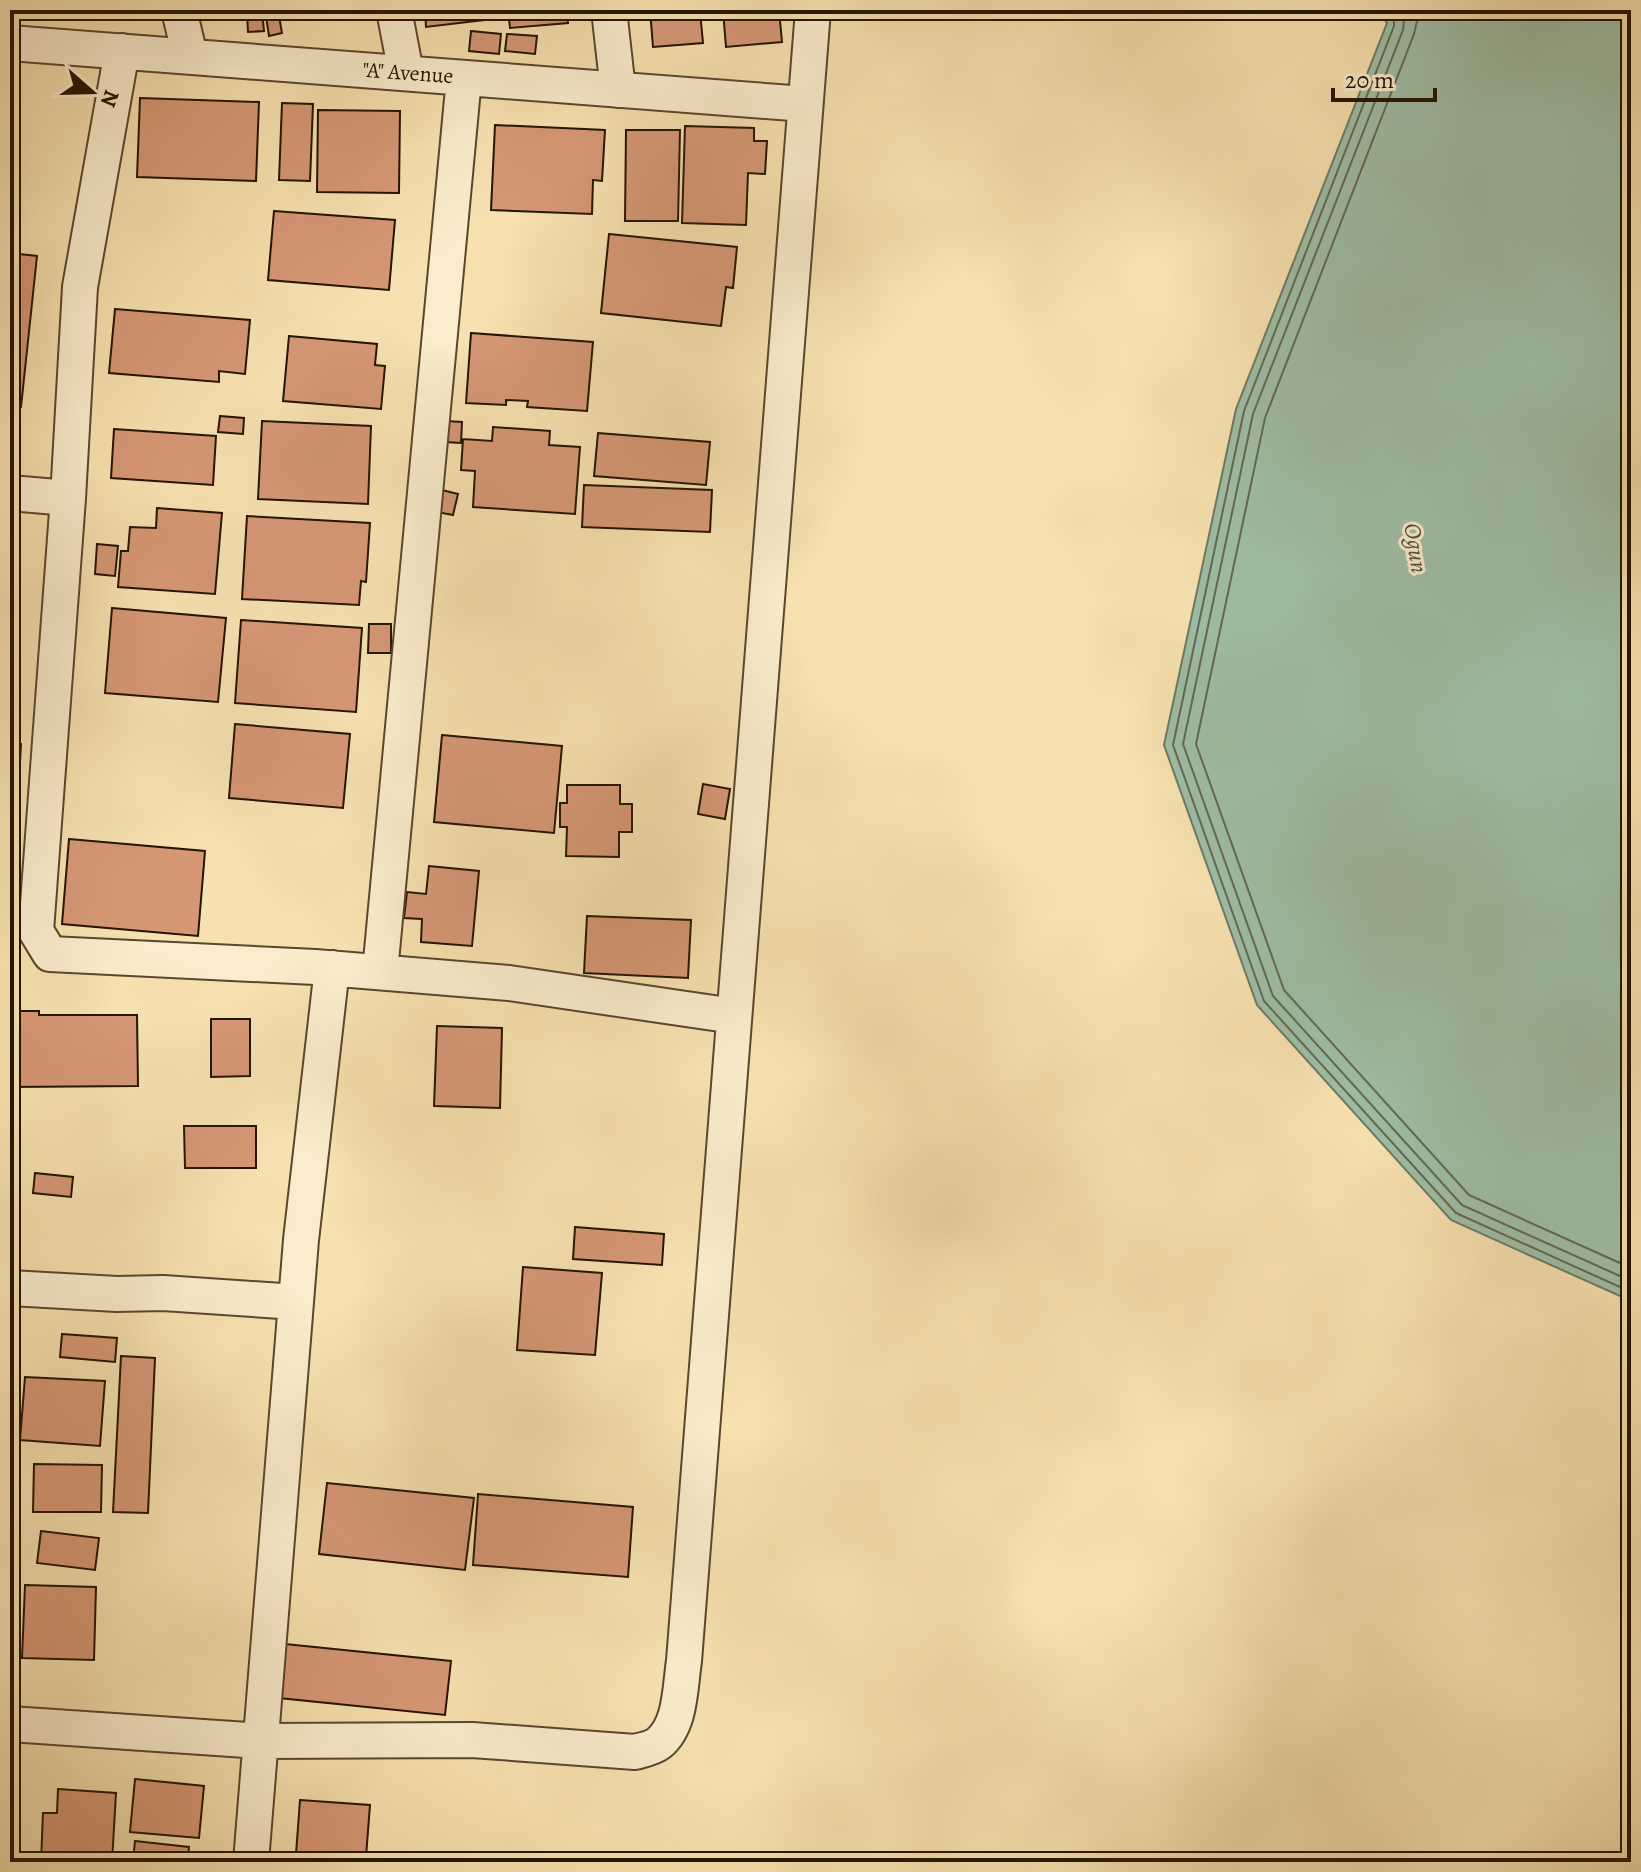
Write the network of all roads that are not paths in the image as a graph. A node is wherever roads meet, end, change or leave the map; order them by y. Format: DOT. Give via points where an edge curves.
graph roads {
  1 [pos="179,10"];
  2 [pos="394,10"];
  3 [pos="609,10"];
  4 [pos="813,10"];
  5 [pos="10,43"];
  6 [pos="122,51"];
  7 [pos="190,56"];
  8 [pos="406,73"];
  9 [pos="464,78"];
  10 [pos="618,90"];
  11 [pos="805,104"];
  12 [pos="10,493"];
  13 [pos="68,498"];
  14 [pos="332,968"];
  15 [pos="380,972"];
  16 [pos="734,1016"];
  17 [pos="10,1288"];
  18 [pos="296,1302"];
  19 [pos="10,1724"];
  20 [pos="262,1741"];
  21 [pos="251,1862"];
  1 -- 7 [label="street"];
  2 -- 8 [label="street"];
  3 -- 10 [label="street"];
  4 -- 11 [label="street"];
  5 -- 6 [label="street, \"A\" Avenue"];
  6 -- 7 [label="street, \"A\" Avenue"];
  6 -- 13 [label="street" via="80,287"];
  7 -- 8 [label="street, \"A\" Avenue"];
  8 -- 9 [label="street, \"A\" Avenue"];
  9 -- 10 [label="street, \"A\" Avenue"];
  9 -- 15 [label="street"];
  10 -- 11 [label="street, \"A\" Avenue"];
  11 -- 16 [label="street"];
  12 -- 13 [label="street"];
  13 -- 14 [label="street" via="36,931 41,943 50,954"];
  14 -- 15 [label="street"];
  14 -- 18 [label="street"];
  15 -- 16 [label="street" via="509,983"];
  16 -- 20 [label="street" via="684,1661 672,1727 658,1744 635,1752 472,1740"];
  17 -- 18 [label="street"];
  18 -- 20 [label="street"];
  19 -- 20 [label="street"];
  20 -- 21 [label="street"];
}
